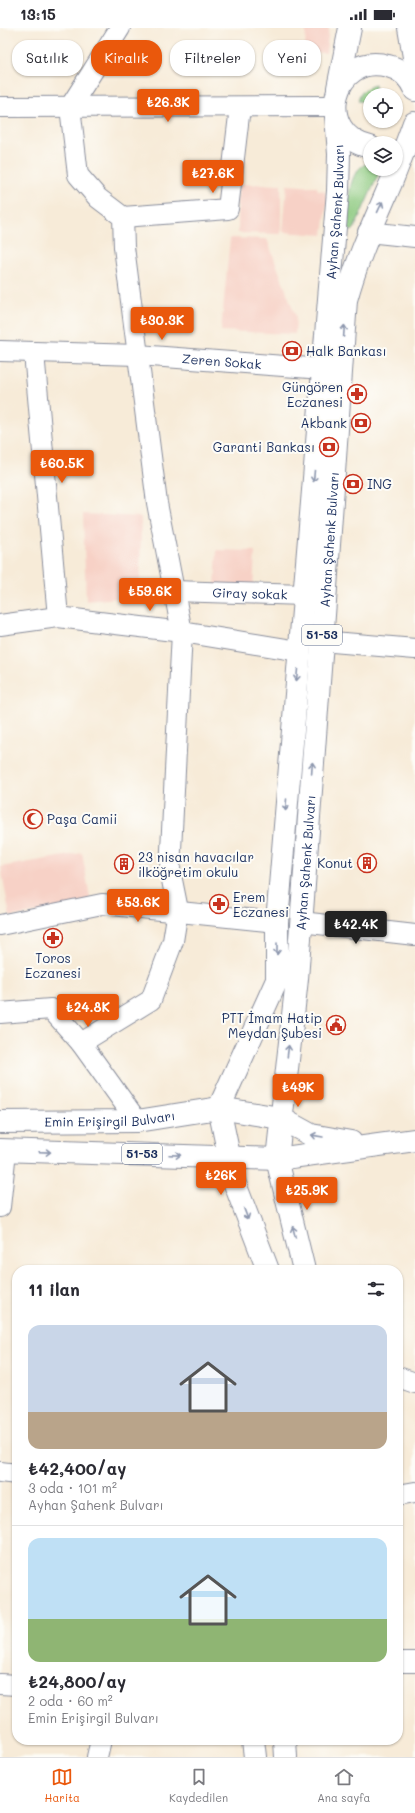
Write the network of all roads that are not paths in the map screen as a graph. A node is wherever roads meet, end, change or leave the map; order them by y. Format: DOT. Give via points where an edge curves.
graph roads {
  1 [pos="120,28"];
  2 [pos="350,28"];
  3 [pos="409,28"];
  4 [pos="415,63"];
  5 [pos="415,90"];
  6 [pos="240,106"];
  7 [pos="336,106"];
  8 [pos="0,107"];
  9 [pos="70,107"];
  10 [pos="415,122"];
  11 [pos="403,138"];
  12 [pos="363,145"];
  13 [pos="123,217"];
  14 [pos="368,232"];
  15 [pos="415,237"];
  16 [pos="0,351"];
  17 [pos="34,353"];
  18 [pos="138,355"];
  19 [pos="323,369"];
  20 [pos="173,591"];
  21 [pos="304,595"];
  22 [pos="58,617"];
  23 [pos="0,625"];
  24 [pos="182,632"];
  25 [pos="321,641"];
  26 [pos="415,649"];
  27 [pos="299,651"];
  28 [pos="178,910"];
  29 [pos="277,922"];
  30 [pos="301,922"];
  31 [pos="0,925"];
  32 [pos="415,936"];
  33 [pos="0,1013"];
  34 [pos="81,1043"];
  35 [pos="219,1108"];
  36 [pos="280,1118"];
  37 [pos="0,1122"];
  38 [pos="137,1122"];
  39 [pos="415,1140"];
  40 [pos="370,1145"];
  41 [pos="3,1150"];
  42 [pos="229,1158"];
  43 [pos="277,1159"];
  44 [pos="0,1207"];
  45 [pos="266,1265"];
  46 [pos="303,1265"];
  47 [pos="403,1379"];
  48 [pos="415,1383"];
  49 [pos="0,1472"];
  50 [pos="12,1473"];
  51 [pos="415,1492"];
  52 [pos="403,1494"];
  53 [pos="403,1662"];
  54 [pos="415,1662"];
  55 [pos="0,1684"];
  56 [pos="12,1685"];
  57 [pos="100,1745"];
  58 [pos="254,1745"];
  59 [pos="285,1745"];
  60 [pos="97,1757"];
  61 [pos="255,1757"];
  62 [pos="286,1757"];
  1 -- 9 [label="street"];
  2 -- 7 [label="main road, 51-53"];
  3 -- 4 [label="main road"];
  5 -- 7 [label="main road" via="409,79 393,67 383,64 362,66 345,78"];
  6 -- 7 [label="street"];
  6 -- 9 [label="street"];
  6 -- 13 [label="street" via="228,209"];
  7 -- 12 [label="main road" via="345,133"];
  7 -- 19 [label="main road, Ayhan Şahenk Bulvarı / 51-53" via="338,191"];
  8 -- 9 [label="street"];
  9 -- 13 [label="street" via="78,175 98,198"];
  10 -- 11 [label="main road"];
  14 -- 10 [label="main road, Ayhan Şahenk Bulvarı / 51-53, one-way"];
  13 -- 18 [label="street" via="124,247"];
  14 -- 15 [label="street"];
  25 -- 14 [label="main road, Ayhan Şahenk Bulvarı / 51-53, one-way" via="346,300"];
  16 -- 17 [label="street, Zeren Sokak"];
  17 -- 18 [label="street, Zeren Sokak"];
  17 -- 22 [label="street"];
  18 -- 19 [label="street, Zeren Sokak"];
  18 -- 20 [label="street" via="157,503"];
  19 -- 21 [label="main road, Ayhan Şahenk Bulvarı / 51-53, one-way"];
  20 -- 21 [label="street, Giray sokak"];
  20 -- 24 [label="street"];
  21 -- 27 [label="main road, Ayhan Şahenk Bulvarı / 51-53"];
  22 -- 23 [label="street"];
  22 -- 24 [label="street"];
  24 -- 27 [label="street"];
  24 -- 28 [label="street" via="170,870"];
  25 -- 26 [label="street"];
  30 -- 25 [label="main road, Ayhan Şahenk Bulvarı / 51-53, one-way"];
  27 -- 29 [label="main road, Ayhan Şahenk Bulvarı / 51-53, one-way"];
  28 -- 29 [label="street"];
  28 -- 31 [label="street" via="102,904"];
  28 -- 34 [label="street" via="173,941 151,1000"];
  29 -- 35 [label="main road, Ayhan Şahenk Bulvarı / 51-53, one-way" via="277,980"];
  30 -- 32 [label="street"];
  36 -- 30 [label="main road, Ayhan Şahenk Bulvarı / 51-53, one-way" via="297,979"];
  33 -- 34 [label="street" via="51,1009"];
  34 -- 38 [label="street"];
  35 -- 36 [label="main road, Emin Erişirgil Bulvarı"];
  35 -- 38 [label="main road, Emin Erişirgil Bulvarı"];
  35 -- 42 [label="main road"];
  40 -- 36 [label="main road, Emin Erişirgil Bulvarı, one-way" via="311,1135"];
  36 -- 43 [label="main road, Ayhan Şahenk Bulvarı / 51-53"];
  37 -- 38 [label="main road, Emin Erişirgil Bulvarı"];
  39 -- 40 [label="main road"];
  40 -- 43 [label="main road"];
  41 -- 42 [label="main road, 51-53, one-way"];
  41 -- 44 [label="street"];
  42 -- 43 [label="main road, 51-53"];
  42 -- 45 [label="main road, one-way" via="235,1184"];
  46 -- 43 [label="main road, Ayhan Şahenk Bulvarı, one-way"];
  47 -- 48 [label="street"];
  49 -- 50 [label="street"];
  51 -- 52 [label="street"];
  53 -- 54 [label="street"];
  55 -- 56 [label="street"];
  57 -- 60 [label="street"];
  58 -- 61 [label="main road"];
  59 -- 62 [label="main road"];
}
